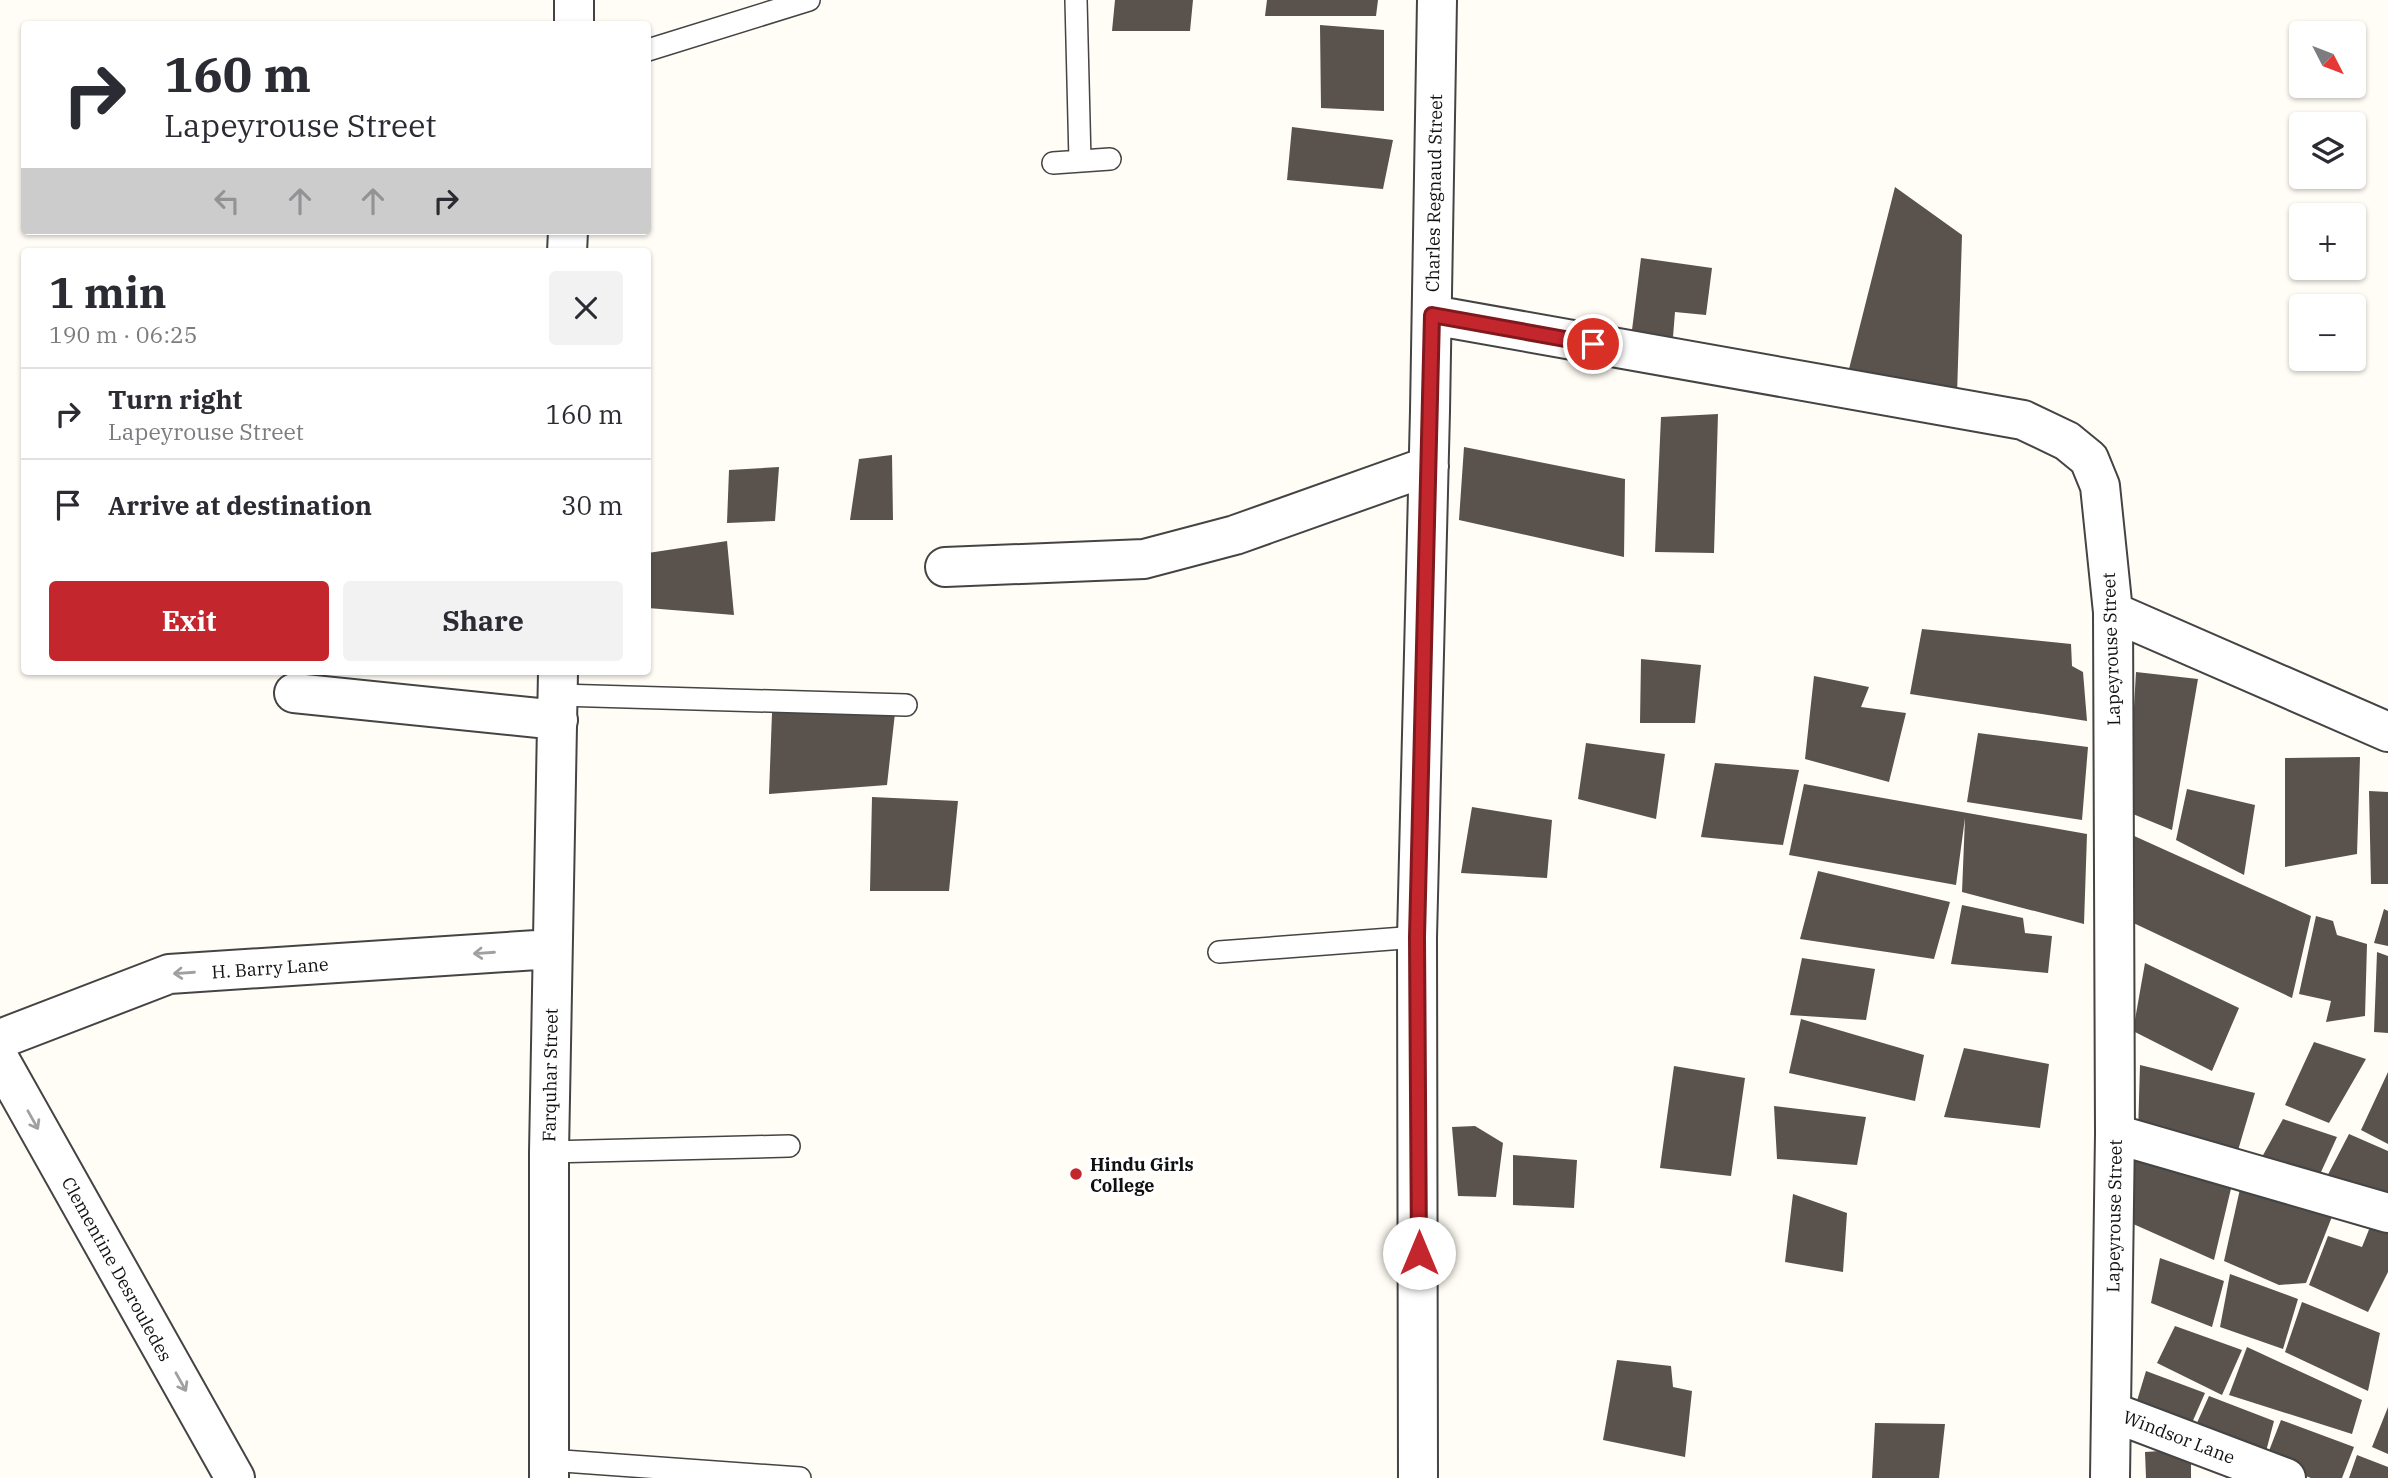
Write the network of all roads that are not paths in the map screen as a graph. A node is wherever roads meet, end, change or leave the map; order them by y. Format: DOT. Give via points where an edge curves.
graph roads {
  1 [pos="574,0"];
  2 [pos="809,0"];
  3 [pos="1076,0"];
  4 [pos="1437,0"];
  5 [pos="574,21"];
  6 [pos="651,49"];
  7 [pos="1110,159"];
  8 [pos="1080,161"];
  9 [pos="1053,163"];
  10 [pos="1432,315"];
  11 [pos="1429,466"];
  12 [pos="944,567"];
  13 [pos="2113,612"];
  14 [pos="294,693"];
  15 [pos="558,696"];
  16 [pos="906,705"];
  17 [pos="2388,732"];
  18 [pos="1417,937"];
  19 [pos="552,949"];
  20 [pos="1219,951"];
  21 [pos="0,1039"];
  22 [pos="0,1060"];
  23 [pos="2115,1134"];
  24 [pos="789,1146"];
  25 [pos="549,1152"];
  26 [pos="2388,1213"];
  27 [pos="2112,1412"];
  28 [pos="549,1469"];
  29 [pos="235,1478"];
  30 [pos="800,1478"];
  31 [pos="1418,1478"];
  32 [pos="2110,1478"];
  33 [pos="2287,1478"];
  1 -- 5 [label="street"];
  2 -- 6 [label="lane"];
  3 -- 8 [label="lane"];
  4 -- 10 [label="street, Charles Regnaud Street"];
  7 -- 8 [label="lane"];
  8 -- 9 [label="lane"];
  10 -- 11 [label="street, Charles Regnaud Street"];
  10 -- 13 [label="street, Lapeyrouse Street" via="2023,420 2067,440 2089,458 2100,486"];
  11 -- 12 [label="street" via="1235,535 1143,559"];
  11 -- 18 [label="street, Charles Regnaud Street"];
  13 -- 17 [label="street"];
  13 -- 23 [label="street, Lapeyrouse Street"];
  14 -- 15 [label="street"];
  15 -- 16 [label="lane"];
  15 -- 19 [label="street, Farquhar Street"];
  18 -- 20 [label="lane"];
  18 -- 31 [label="street, Charles Regnaud Street"];
  19 -- 21 [label="street, H. Barry Lane, one-way" via="169,974"];
  19 -- 25 [label="street, Farquhar Street"];
  22 -- 29 [label="street, Clementine Desrouledes, one-way"];
  23 -- 26 [label="street"];
  23 -- 27 [label="street, Lapeyrouse Street"];
  24 -- 25 [label="lane"];
  25 -- 28 [label="street, Farquhar Street"];
  27 -- 32 [label="street, Lapeyrouse Street"];
  27 -- 33 [label="street, Windsor Lane"];
  28 -- 30 [label="lane"];
}
